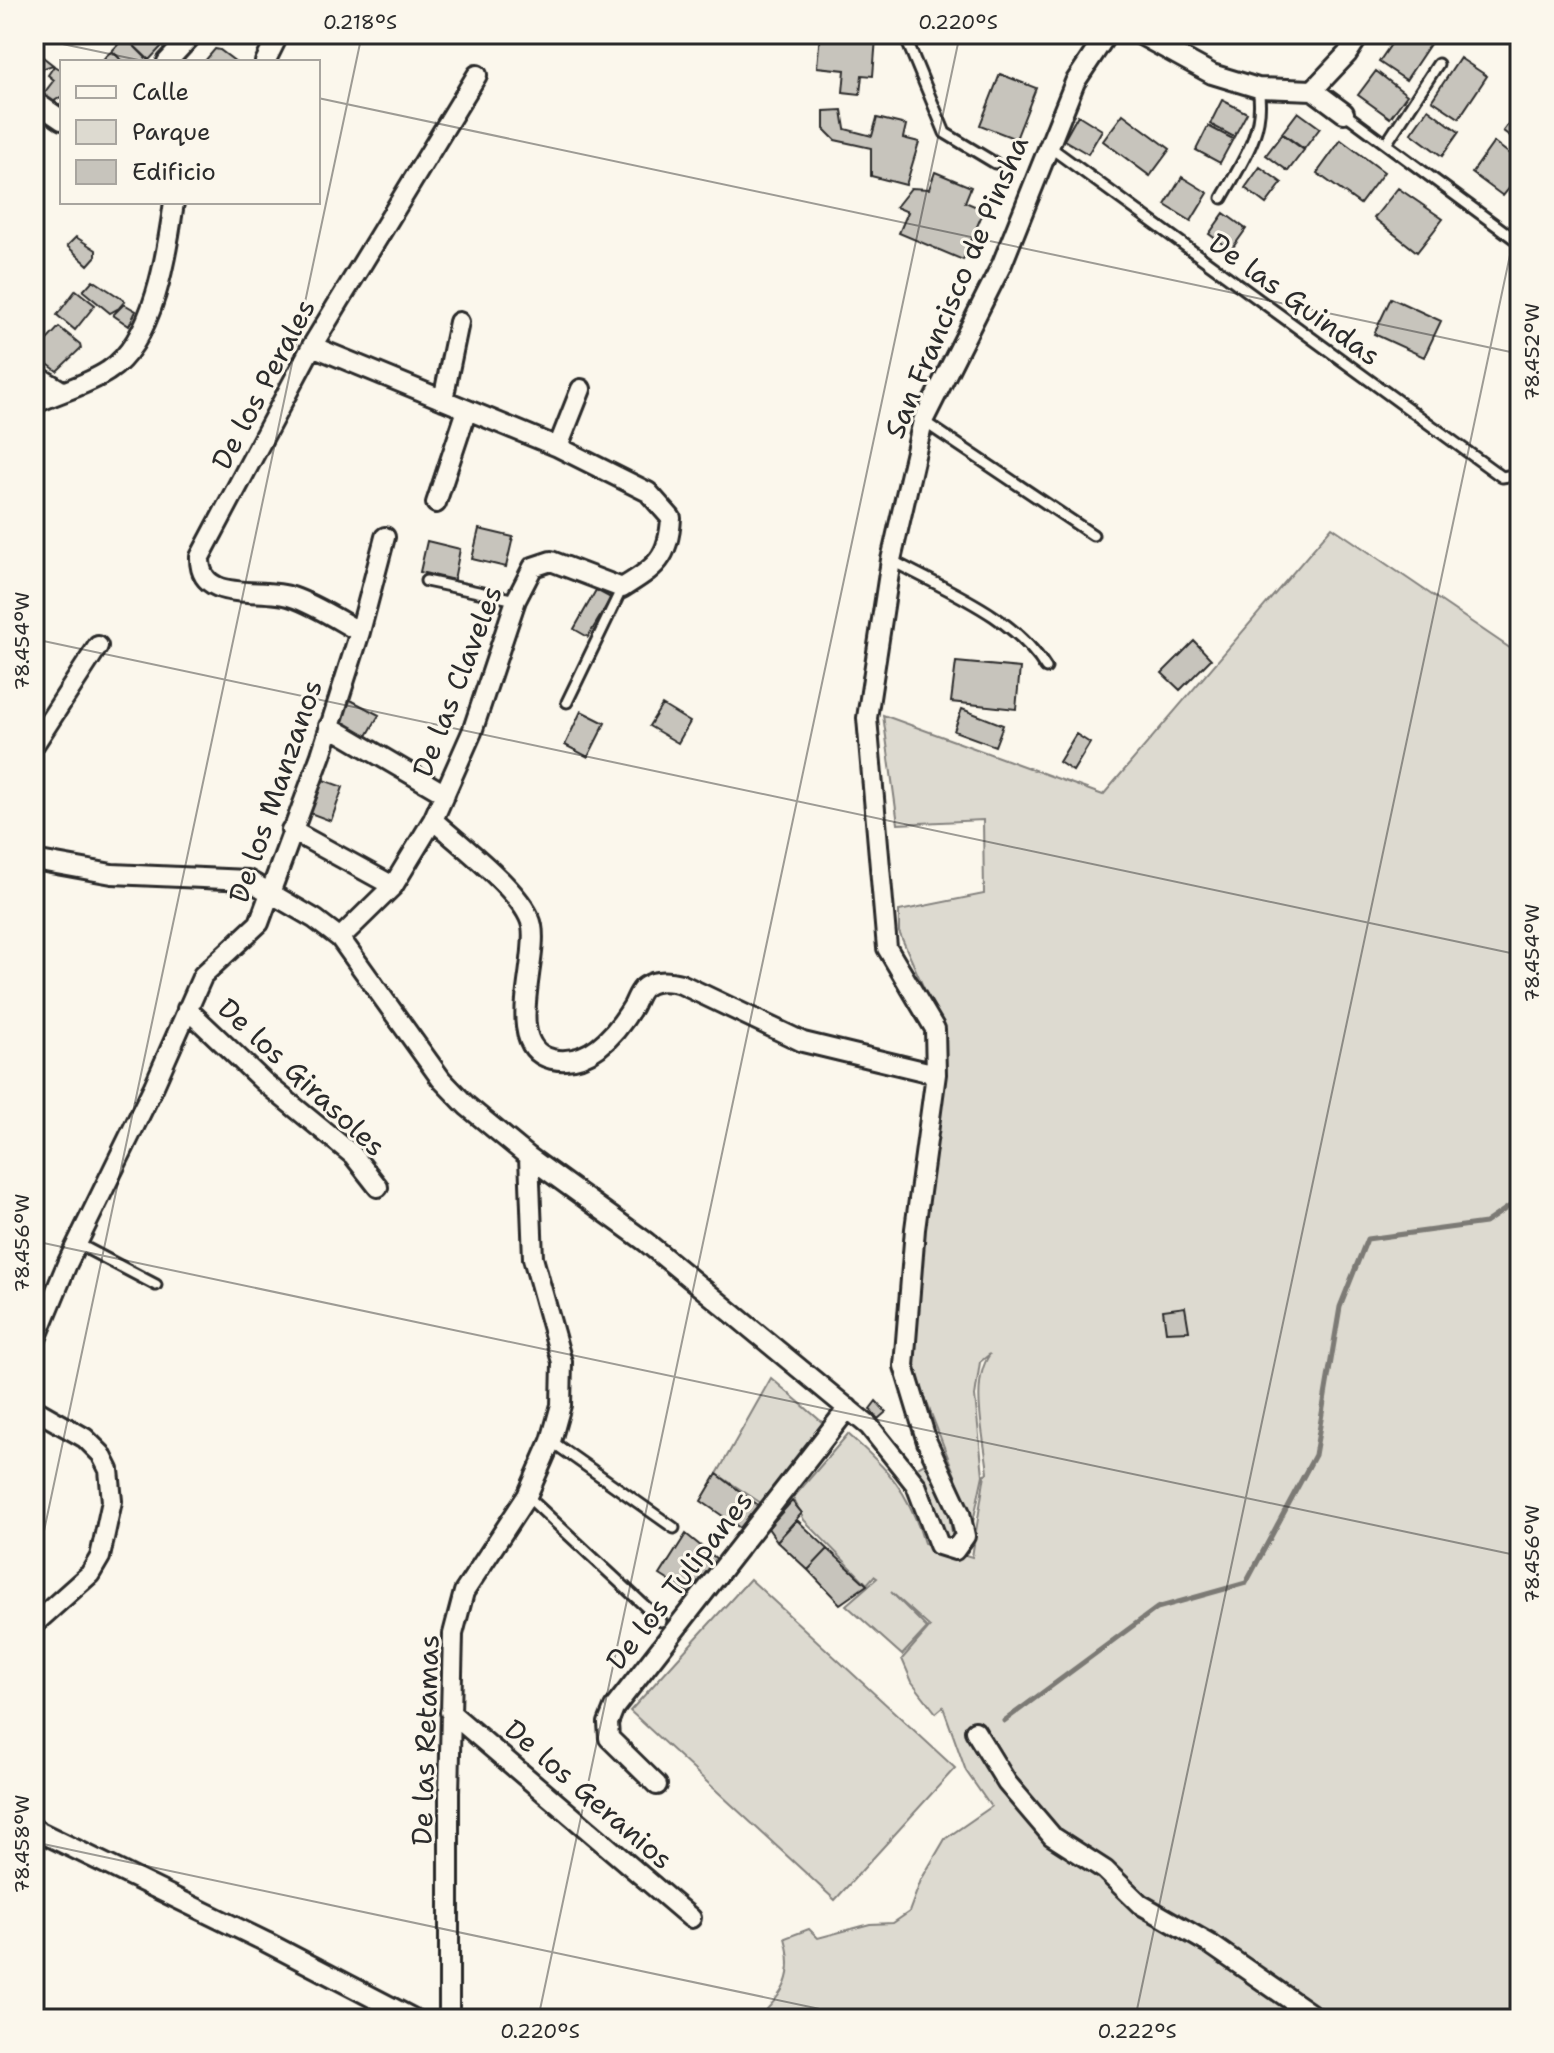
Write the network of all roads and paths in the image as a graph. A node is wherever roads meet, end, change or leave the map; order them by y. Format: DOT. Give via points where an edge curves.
graph roads {
  1 [pos="193,34"];
  2 [pos="279,34"];
  3 [pos="904,34"];
  4 [pos="1107,34"];
  5 [pos="1139,34"];
  6 [pos="1360,34"];
  7 [pos="169,60"];
  8 [pos="266,60"];
  9 [pos="1438,64"];
  10 [pos="477,75"];
  11 [pos="1258,88"];
  12 [pos="1313,90"];
  13 [pos="34,101"];
  14 [pos="1344,113"];
  15 [pos="60,119"];
  16 [pos="1386,144"];
  17 [pos="1047,145"];
  18 [pos="995,163"];
  19 [pos="1222,198"];
  20 [pos="174,204"];
  21 [pos="1520,243"];
  22 [pos="459,322"];
  23 [pos="312,346"];
  24 [pos="34,374"];
  25 [pos="581,389"];
  26 [pos="62,391"];
  27 [pos="443,400"];
  28 [pos="34,404"];
  29 [pos="467,410"];
  30 [pos="923,421"];
  31 [pos="558,447"];
  32 [pos="1520,474"];
  33 [pos="436,503"];
  34 [pos="1093,535"];
  35 [pos="385,537"];
  36 [pos="891,560"];
  37 [pos="426,581"];
  38 [pos="622,588"];
  39 [pos="516,600"];
  40 [pos="360,632"];
  41 [pos="98,646"];
  42 [pos="1046,668"];
  43 [pos="567,702"];
  44 [pos="329,726"];
  45 [pos="34,745"];
  46 [pos="445,794"];
  47 [pos="433,820"];
  48 [pos="291,830"];
  49 [pos="34,860"];
  50 [pos="393,886"];
  51 [pos="269,894"];
  52 [pos="340,938"];
  53 [pos="187,1009"];
  54 [pos="936,1074"];
  55 [pos="529,1157"];
  56 [pos="378,1187"];
  57 [pos="78,1244"];
  58 [pos="156,1285"];
  59 [pos="34,1344"];
  60 [pos="848,1408"];
  61 [pos="34,1409"];
  62 [pos="551,1441"];
  63 [pos="527,1496"];
  64 [pos="674,1528"];
  65 [pos="661,1621"];
  66 [pos="34,1624"];
  67 [pos="450,1712"];
  68 [pos="975,1731"];
  69 [pos="657,1785"];
  70 [pos="34,1829"];
  71 [pos="691,1918"];
  72 [pos="414,2019"];
  73 [pos="449,2019"];
  74 [pos="1318,2019"];
  1 -- 7 [label="street"];
  2 -- 8 [label="street"];
  3 -- 18 [label="lane" via="945,133"];
  4 -- 17 [label="street, San Francisco de Pinsha" via="1075,82"];
  5 -- 11 [label="street" via="1212,74"];
  6 -- 12 [label="street"];
  9 -- 16 [label="lane"];
  10 -- 23 [label="street, De los Perales"];
  11 -- 12 [label="street"];
  11 -- 19 [label="lane" via="1262,107 1257,137"];
  12 -- 14 [label="street"];
  13 -- 15 [label="street"];
  14 -- 16 [label="lane"];
  16 -- 21 [label="lane"];
  17 -- 30 [label="street, San Francisco de Pinsha" via="1002,264"];
  17 -- 32 [label="lane, De las Guindas" via="1502,477"];
  20 -- 26 [label="street" via="167,253 137,344 108,371"];
  22 -- 27 [label="street"];
  23 -- 27 [label="street"];
  23 -- 40 [label="street, De los Perales" via="205,545 200,570 216,588 291,596"];
  24 -- 26 [label="street"];
  25 -- 31 [label="street"];
  26 -- 28 [label="street"];
  27 -- 29 [label="street"];
  29 -- 31 [label="street"];
  29 -- 33 [label="street"];
  30 -- 34 [label="lane"];
  30 -- 36 [label="street, San Francisco de Pinsha"];
  31 -- 38 [label="street" via="648,492 671,518 670,547"];
  35 -- 40 [label="street, De los Manzanos"];
  36 -- 42 [label="lane" via="1023,638"];
  36 -- 54 [label="street, San Francisco de Pinsha" via="868,733 887,948 935,1029"];
  37 -- 39 [label="lane"];
  38 -- 39 [label="street, De las Claveles" via="551,561 533,567"];
  38 -- 43 [label="lane"];
  39 -- 46 [label="street, De las Claveles" via="472,732"];
  40 -- 44 [label="street, De los Manzanos"];
  41 -- 45 [label="street"];
  44 -- 46 [label="street"];
  44 -- 48 [label="street, De los Manzanos"];
  46 -- 47 [label="street, De las Claveles"];
  47 -- 50 [label="street, De las Claveles"];
  47 -- 54 [label="street" via="506,885 532,923 525,1033 541,1056 578,1057 603,1046 644,987 666,980 803,1042"];
  48 -- 50 [label="street"];
  48 -- 51 [label="street, De los Manzanos"];
  49 -- 51 [label="street" via="112,874 248,880"];
  50 -- 52 [label="street, De las Claveles"];
  51 -- 52 [label="street"];
  51 -- 53 [label="street, De los Manzanos" via="259,923 203,975"];
  52 -- 55 [label="street" via="441,1079"];
  53 -- 56 [label="street, De los Girasoles" via="353,1155"];
  53 -- 57 [label="street, De los Manzanos"];
  54 -- 60 [label="street, San Francisco de Pinsha" via="904,1366 927,1442 960,1513 965,1536 955,1550 939,1545 916,1485 887,1445"];
  55 -- 60 [label="street" via="646,1242"];
  55 -- 62 [label="street, De las Retamas" via="533,1258 562,1362 561,1405"];
  57 -- 58 [label="lane"];
  57 -- 59 [label="street, De los Manzanos"];
  60 -- 69 [label="street, De los Tulipanes" via="614,1708 609,1738"];
  61 -- 66 [label="street" via="85,1438 101,1454 109,1470 112,1501 100,1557 90,1574"];
  62 -- 63 [label="street, De las Retamas"];
  62 -- 64 [label="lane"];
  63 -- 65 [label="lane"];
  63 -- 67 [label="street, De las Retamas" via="464,1592 453,1634"];
  67 -- 71 [label="street, De los Geranios"];
  67 -- 73 [label="street, De las Retamas"];
  68 -- 74 [label="street" via="1007,1783 1052,1836 1105,1870 1140,1904 1210,1944"];
  70 -- 72 [label="street"];
}
